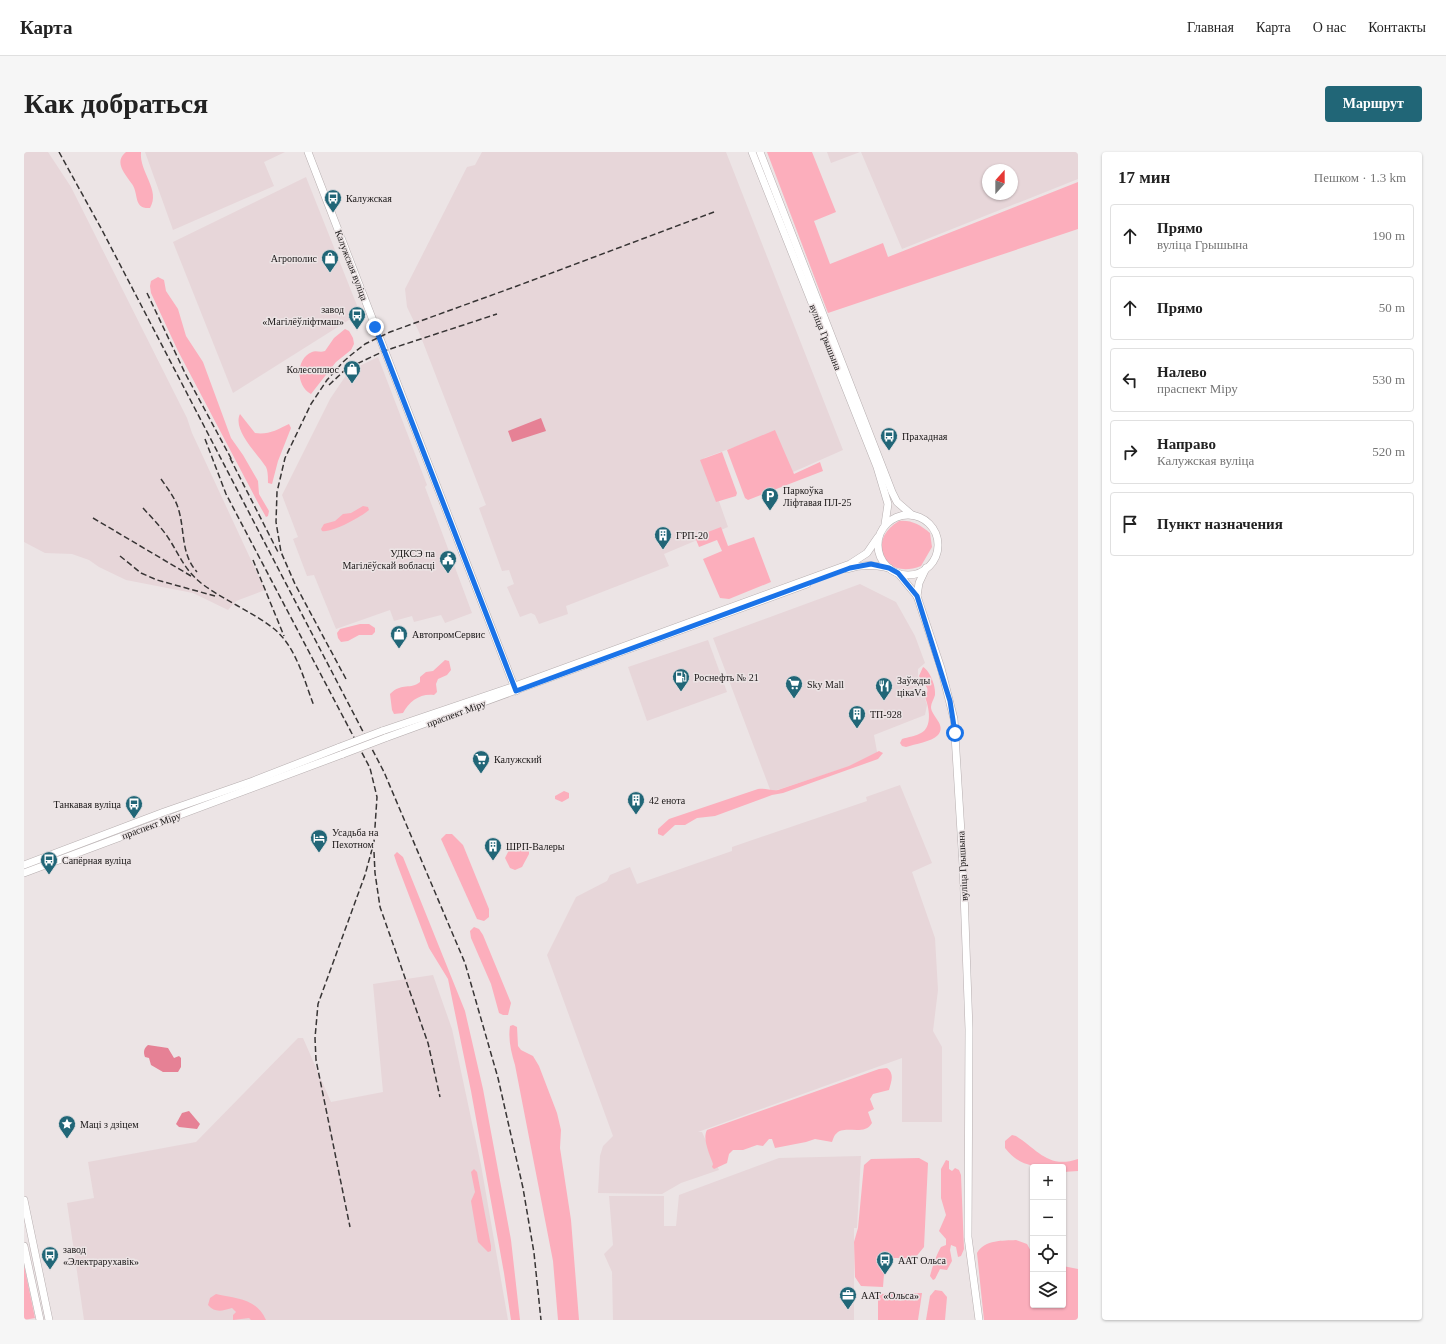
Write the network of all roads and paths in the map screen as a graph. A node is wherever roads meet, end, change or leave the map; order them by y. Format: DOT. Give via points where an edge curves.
graph roads {
  1 [pos="308,152"];
  2 [pos="752,152"];
  3 [pos="760,152"];
  4 [pos="912,515"];
  5 [pos="885,524"];
  6 [pos="878,537"];
  7 [pos="889,568"];
  8 [pos="926,568"];
  9 [pos="898,573"];
  10 [pos="917,596"];
  11 [pos="516,688"];
  12 [pos="24,864"];
  13 [pos="24,872"];
  14 [pos="24,1200"];
  15 [pos="24,1246"];
  16 [pos="40,1320"];
  17 [pos="49,1320"];
  18 [pos="980,1320"];
  1 -- 11 [label="main road, Калужская вуліца"];
  2 -- 5 [label="main road, вуліца Грышына" via="877,467 888,504"];
  3 -- 4 [label="main road, вуліца Грышына" via="892,492 897,502"];
  4 -- 5 [label="main road" via="898,516"];
  4 -- 8 [label="main road" via="922,518 929,524 936,537 935,556"];
  5 -- 6 [label="main road"];
  6 -- 7 [label="main road" via="880,557"];
  6 -- 11 [label="main road, праспект Міру" via="867,553 850,564"];
  7 -- 9 [label="main road"];
  7 -- 11 [label="main road, праспект Міру" via="871,564 858,566"];
  8 -- 9 [label="main road" via="912,574"];
  8 -- 10 [label="main road" via="919,583"];
  9 -- 10 [label="main road"];
  10 -- 18 [label="main road, вуліца Грышына" via="954,719 969,1029 968,1237"];
  11 -- 12 [label="main road, праспект Міру, bridge" via="382,731"];
  11 -- 13 [label="main road, праспект Міру, bridge"];
  14 -- 17 [label="main road"];
  15 -- 16 [label="main road"];
}
